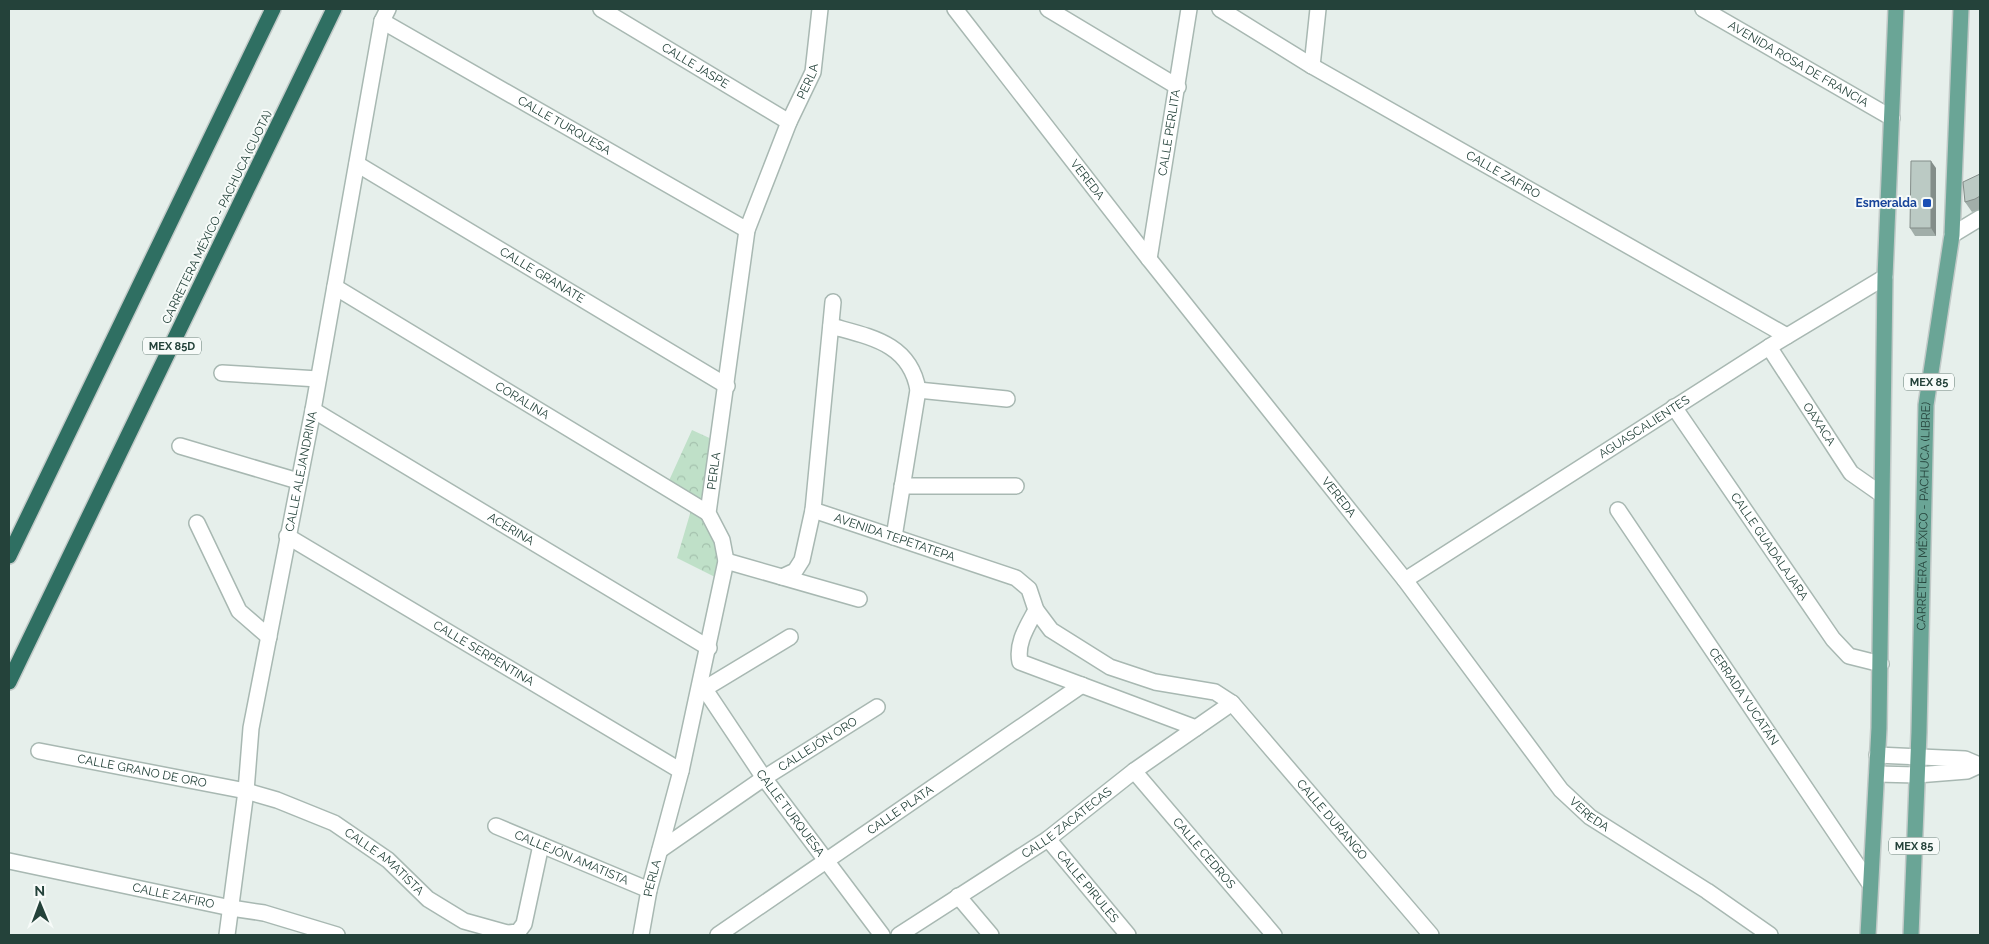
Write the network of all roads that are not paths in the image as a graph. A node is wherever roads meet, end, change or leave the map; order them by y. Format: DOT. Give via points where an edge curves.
graph roads {
  1 [pos="273,9"];
  2 [pos="334,9"];
  3 [pos="601,9"];
  4 [pos="820,9"];
  5 [pos="954,9"];
  6 [pos="1048,9"];
  7 [pos="1190,9"];
  8 [pos="1220,9"];
  9 [pos="1318,9"];
  10 [pos="1703,9"];
  11 [pos="1896,9"];
  12 [pos="1961,9"];
  13 [pos="385,15"];
  14 [pos="1312,66"];
  15 [pos="1178,88"];
  16 [pos="1892,118"];
  17 [pos="789,122"];
  18 [pos="357,164"];
  19 [pos="1980,218"];
  20 [pos="747,230"];
  21 [pos="1952,235"];
  22 [pos="1149,258"];
  23 [pos="1885,277"];
  24 [pos="335,287"];
  25 [pos="833,302"];
  26 [pos="831,326"];
  27 [pos="1787,336"];
  28 [pos="1769,347"];
  29 [pos="222,373"];
  30 [pos="318,379"];
  31 [pos="727,386"];
  32 [pos="918,390"];
  33 [pos="1007,399"];
  34 [pos="1674,407"];
  35 [pos="313,410"];
  36 [pos="180,446"];
  37 [pos="298,481"];
  38 [pos="902,486"];
  39 [pos="1016,486"];
  40 [pos="1881,494"];
  41 [pos="812,510"];
  42 [pos="1618,510"];
  43 [pos="708,513"];
  44 [pos="197,523"];
  45 [pos="287,536"];
  46 [pos="894,537"];
  47 [pos="9,556"];
  48 [pos="726,561"];
  49 [pos="782,577"];
  50 [pos="1405,580"];
  51 [pos="859,599"];
  52 [pos="1036,610"];
  53 [pos="269,637"];
  54 [pos="790,637"];
  55 [pos="708,648"];
  56 [pos="1881,664"];
  57 [pos="9,682"];
  58 [pos="1082,685"];
  59 [pos="701,690"];
  60 [pos="1232,703"];
  61 [pos="877,707"];
  62 [pos="1196,728"];
  63 [pos="39,751"];
  64 [pos="1877,754"];
  65 [pos="1918,757"];
  66 [pos="1979,765"];
  67 [pos="681,771"];
  68 [pos="1134,771"];
  69 [pos="1877,774"];
  70 [pos="1917,775"];
  71 [pos="764,778"];
  72 [pos="246,791"];
  73 [pos="496,826"];
  74 [pos="1048,839"];
  75 [pos="541,845"];
  76 [pos="660,850"];
  77 [pos="9,861"];
  78 [pos="826,862"];
  79 [pos="1870,884"];
  80 [pos="649,890"];
  81 [pos="958,896"];
  82 [pos="230,908"];
  83 [pos="227,935"];
  84 [pos="337,935"];
  85 [pos="641,935"];
  86 [pos="718,935"];
  87 [pos="882,935"];
  88 [pos="899,935"];
  89 [pos="991,935"];
  90 [pos="1128,935"];
  91 [pos="1274,935"];
  92 [pos="1431,935"];
  93 [pos="1770,935"];
  94 [pos="1868,935"];
  95 [pos="1911,935"];
  1 -- 47 [label="highway"];
  2 -- 57 [label="highway, CARRETERA MÉXICO - PACHUCA (CUOTA) / MEX 85D"];
  3 -- 17 [label="street, CALLE JASPE"];
  4 -- 17 [label="street, PERLA" via="812,72"];
  5 -- 22 [label="street, VEREDA"];
  6 -- 15 [label="street"];
  7 -- 15 [label="street, CALLE PERLITA"];
  8 -- 14 [label="street, CALLE ZAFIRO"];
  9 -- 14 [label="street"];
  10 -- 16 [label="street, AVENIDA ROSA DE FRANCIA"];
  11 -- 16 [label="main road, MEX 85"];
  12 -- 21 [label="main road, CARRETERA MÉXICO - PACHUCA (LIBRE) / MEX 85"];
  13 -- 18 [label="street, CALLE ALEJANDRINA"];
  13 -- 20 [label="street, CALLE TURQUESA"];
  14 -- 27 [label="street, CALLE ZAFIRO"];
  15 -- 22 [label="street, CALLE PERLITA"];
  16 -- 23 [label="main road, MEX 85"];
  17 -- 20 [label="street, PERLA"];
  18 -- 24 [label="street, CALLE ALEJANDRINA"];
  18 -- 31 [label="street, CALLE GRANATE"];
  19 -- 21 [label="street"];
  20 -- 31 [label="street, PERLA"];
  21 -- 65 [label="main road, CARRETERA MÉXICO - PACHUCA (LIBRE) / MEX 85" via="1926,405"];
  22 -- 50 [label="street, VEREDA"];
  23 -- 27 [label="street, AGUASCALIENTES"];
  23 -- 40 [label="main road, MEX 85"];
  24 -- 30 [label="street, CALLE ALEJANDRINA"];
  24 -- 43 [label="street, CORALINA"];
  25 -- 26 [label="street"];
  26 -- 32 [label="street" via="878,340 904,357 915,373"];
  26 -- 41 [label="street"];
  27 -- 28 [label="street, AGUASCALIENTES"];
  28 -- 34 [label="street, AGUASCALIENTES"];
  28 -- 40 [label="street, OAXACA" via="1851,473"];
  29 -- 30 [label="street"];
  30 -- 35 [label="street, CALLE ALEJANDRINA"];
  31 -- 43 [label="street, PERLA"];
  32 -- 33 [label="street"];
  32 -- 38 [label="street"];
  34 -- 50 [label="street, AGUASCALIENTES"];
  34 -- 56 [label="street, CALLE GUADALAJARA" via="1833,639 1849,656"];
  35 -- 37 [label="street, CALLE ALEJANDRINA"];
  35 -- 55 [label="street, ACERINA"];
  36 -- 37 [label="street"];
  37 -- 45 [label="street, CALLE ALEJANDRINA"];
  38 -- 39 [label="street"];
  38 -- 46 [label="street"];
  40 -- 56 [label="main road, MEX 85"];
  41 -- 46 [label="street, AVENIDA TEPETATEPA"];
  41 -- 49 [label="street" via="802,560 795,571"];
  42 -- 79 [label="street, CERRADA YUCATÁN"];
  43 -- 48 [label="street, PERLA" via="722,540"];
  44 -- 53 [label="street" via="238,611"];
  45 -- 53 [label="street, CALLE ALEJANDRINA"];
  45 -- 67 [label="street, CALLE SERPENTINA"];
  46 -- 52 [label="street, AVENIDA TEPETATEPA" via="1016,578 1029,589"];
  48 -- 49 [label="street"];
  48 -- 55 [label="street, PERLA"];
  49 -- 51 [label="street"];
  50 -- 93 [label="street, VEREDA" via="1561,790 1590,817 1707,890"];
  52 -- 58 [label="street" via="1020,642 1020,662"];
  52 -- 60 [label="street, AVENIDA TEPETATEPA" via="1051,630 1110,667 1155,682 1215,692"];
  53 -- 72 [label="street, CALLE ALEJANDRINA" via="250,728"];
  54 -- 59 [label="street"];
  55 -- 59 [label="street, PERLA"];
  56 -- 64 [label="main road, MEX 85"];
  58 -- 62 [label="street"];
  58 -- 78 [label="street, CALLE PLATA"];
  59 -- 67 [label="street, PERLA"];
  59 -- 71 [label="street, CALLE TURQUESA"];
  60 -- 62 [label="street, CALLE ZACATECAS"];
  60 -- 92 [label="street, CALLE DURANGO"];
  61 -- 71 [label="street, CALLEJÓN ORO"];
  62 -- 68 [label="street, CALLE ZACATECAS"];
  63 -- 72 [label="street, CALLE GRANO DE ORO"];
  64 -- 65 [label="street"];
  64 -- 69 [label="main road, MEX 85"];
  65 -- 66 [label="street" via="1964,758"];
  65 -- 70 [label="main road, CARRETERA MÉXICO - PACHUCA (LIBRE) / MEX 85"];
  66 -- 70 [label="street" via="1967,771"];
  67 -- 76 [label="street, PERLA"];
  68 -- 74 [label="street, CALLE ZACATECAS"];
  68 -- 91 [label="street, CALLE CEDROS"];
  69 -- 70 [label="street"];
  69 -- 79 [label="main road, MEX 85"];
  70 -- 95 [label="main road, CARRETERA MÉXICO - PACHUCA (LIBRE) / MEX 85"];
  71 -- 76 [label="street, CALLEJÓN ORO"];
  71 -- 78 [label="street, CALLE TURQUESA"];
  72 -- 75 [label="street, CALLE AMATISTA" via="334,824 388,860 428,899 464,921 507,933 518,932 524,924"];
  72 -- 82 [label="street, CALLE ALEJANDRINA"];
  73 -- 75 [label="street, CALLEJÓN AMATISTA"];
  74 -- 81 [label="street, CALLE ZACATECAS"];
  74 -- 90 [label="street, CALLE PIRULES"];
  75 -- 80 [label="street, CALLEJÓN AMATISTA"];
  76 -- 80 [label="street, PERLA"];
  77 -- 82 [label="street, CALLE ZAFIRO"];
  78 -- 86 [label="street, CALLE PLATA"];
  78 -- 87 [label="street, CALLE TURQUESA"];
  79 -- 94 [label="main road, MEX 85"];
  80 -- 85 [label="street, PERLA"];
  81 -- 88 [label="street, CALLE ZACATECAS"];
  81 -- 89 [label="street"];
  82 -- 83 [label="street, CALLE ALEJANDRINA"];
  82 -- 84 [label="street, CALLE ZAFIRO" via="264,913"];
}
